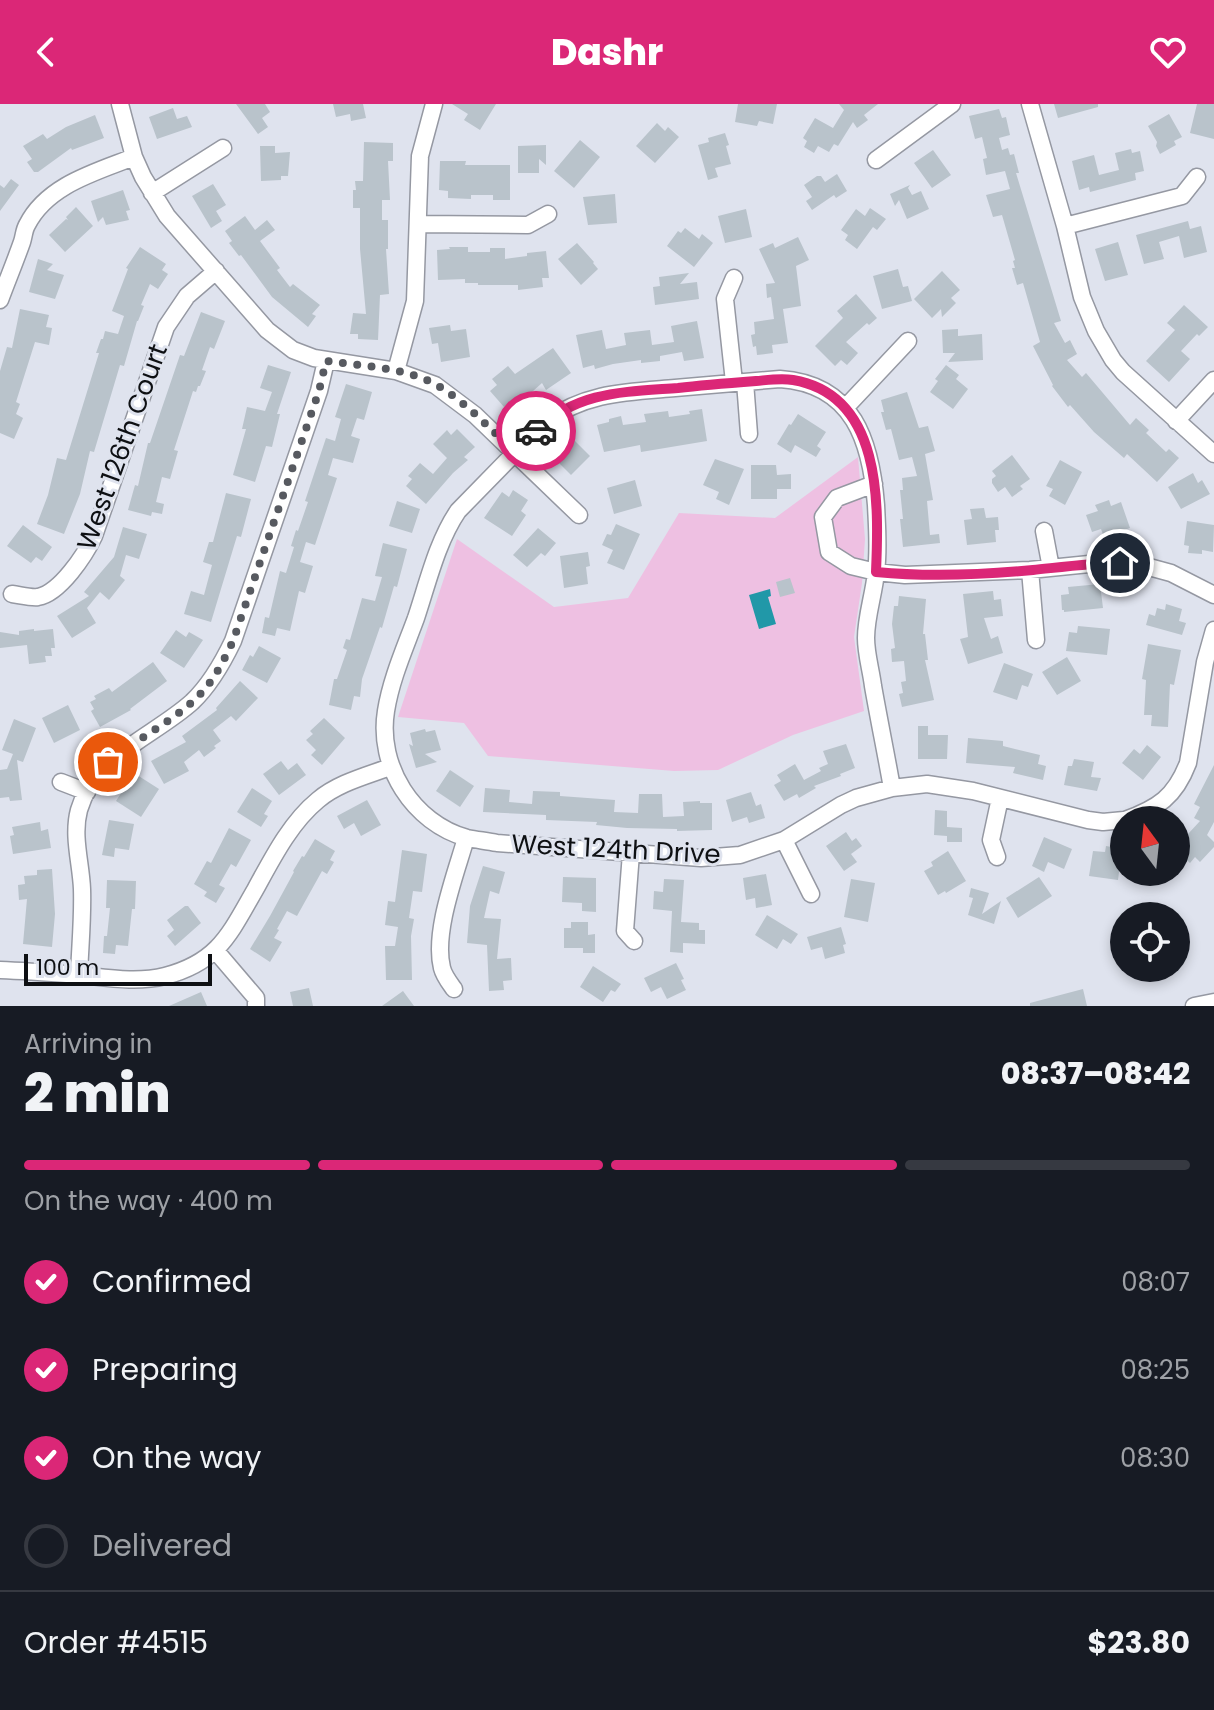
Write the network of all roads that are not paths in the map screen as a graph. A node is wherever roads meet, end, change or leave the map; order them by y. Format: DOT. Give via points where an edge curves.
graph roads {
  1 [pos="120,104"];
  2 [pos="952,104"];
  3 [pos="1030,104"];
  4 [pos="430,105"];
  5 [pos="223,148"];
  6 [pos="134,157"];
  7 [pos="876,160"];
  8 [pos="1197,177"];
  9 [pos="152,193"];
  10 [pos="548,214"];
  11 [pos="418,224"];
  12 [pos="1065,226"];
  13 [pos="216,271"];
  14 [pos="734,278"];
  15 [pos="0,300"];
  16 [pos="908,341"];
  17 [pos="326,361"];
  18 [pos="396,371"];
  19 [pos="1214,380"];
  20 [pos="740,382"];
  21 [pos="845,408"];
  22 [pos="1176,421"];
  23 [pos="749,434"];
  24 [pos="515,452"];
  25 [pos="1214,454"];
  26 [pos="874,484"];
  27 [pos="579,515"];
  28 [pos="1044,531"];
  29 [pos="1051,568"];
  30 [pos="1030,570"];
  31 [pos="876,572"];
  32 [pos="12,594"];
  33 [pos="1214,595"];
  34 [pos="1214,630"];
  35 [pos="1036,640"];
  36 [pos="390,767"];
  37 [pos="61,782"];
  38 [pos="892,788"];
  39 [pos="87,792"];
  40 [pos="1000,798"];
  41 [pos="1156,806"];
  42 [pos="1110,821"];
  43 [pos="466,838"];
  44 [pos="784,840"];
  45 [pos="631,853"];
  46 [pos="997,857"];
  47 [pos="811,894"];
  48 [pos="634,941"];
  49 [pos="215,950"];
  50 [pos="0,970"];
  51 [pos="79,975"];
  52 [pos="454,989"];
  53 [pos="1214,1002"];
  54 [pos="256,1006"];
  55 [pos="1194,1006"];
  1 -- 6 [label="street"];
  2 -- 7 [label="street"];
  3 -- 12 [label="street"];
  4 -- 11 [label="street" via="420,156"];
  5 -- 9 [label="street"];
  6 -- 9 [label="street"];
  6 -- 15 [label="street" via="77,179 44,203 25,227"];
  8 -- 12 [label="street" via="1182,196"];
  9 -- 13 [label="street"];
  10 -- 11 [label="street" via="528,225"];
  11 -- 18 [label="street" via="415,301"];
  12 -- 22 [label="street" via="1082,297 1099,338 1123,372"];
  13 -- 17 [label="street" via="284,344"];
  13 -- 32 [label="street, West 126th Court" via="187,296 166,327 84,556 46,593"];
  14 -- 20 [label="street" via="725,299"];
  16 -- 21 [label="street"];
  17 -- 18 [label="street"];
  17 -- 39 [label="street" via="224,661 197,696 108,762"];
  18 -- 24 [label="street" via="449,393"];
  19 -- 22 [label="street"];
  20 -- 21 [label="street" via="792,380 817,388"];
  20 -- 23 [label="street"];
  20 -- 24 [label="street" via="587,399 545,422"];
  21 -- 26 [label="street" via="865,439"];
  22 -- 25 [label="street"];
  24 -- 27 [label="street"];
  24 -- 36 [label="street" via="458,511 445,533 386,706"];
  26 -- 31 [label="street"];
  26 -- 31 [label="street" via="837,498 823,517 829,552 851,566"];
  28 -- 29 [label="street"];
  29 -- 30 [label="street"];
  29 -- 33 [label="street" via="1138,564 1171,573"];
  30 -- 31 [label="street"];
  30 -- 35 [label="street"];
  31 -- 38 [label="street" via="866,639"];
  34 -- 41 [label="street" via="1188,763 1182,778"];
  36 -- 43 [label="street, West 124th Drive" via="419,810"];
  36 -- 49 [label="street" via="343,784 310,807"];
  37 -- 39 [label="street"];
  38 -- 40 [label="street, West 124th Drive" via="939,785"];
  38 -- 44 [label="street, West 124th Drive" via="841,805"];
  39 -- 51 [label="street" via="76,830 82,889"];
  40 -- 42 [label="street, West 124th Drive"];
  40 -- 46 [label="street" via="991,840"];
  43 -- 45 [label="street, West 124th Drive"];
  43 -- 52 [label="street" via="441,945 442,968"];
  44 -- 45 [label="street, West 124th Drive" via="721,857"];
  44 -- 47 [label="street"];
  45 -- 48 [label="street" via="625,931"];
  49 -- 51 [label="street" via="163,976 125,980"];
  49 -- 54 [label="street" via="256,998"];
  50 -- 51 [label="street"];
  53 -- 55 [label="street"];
}
